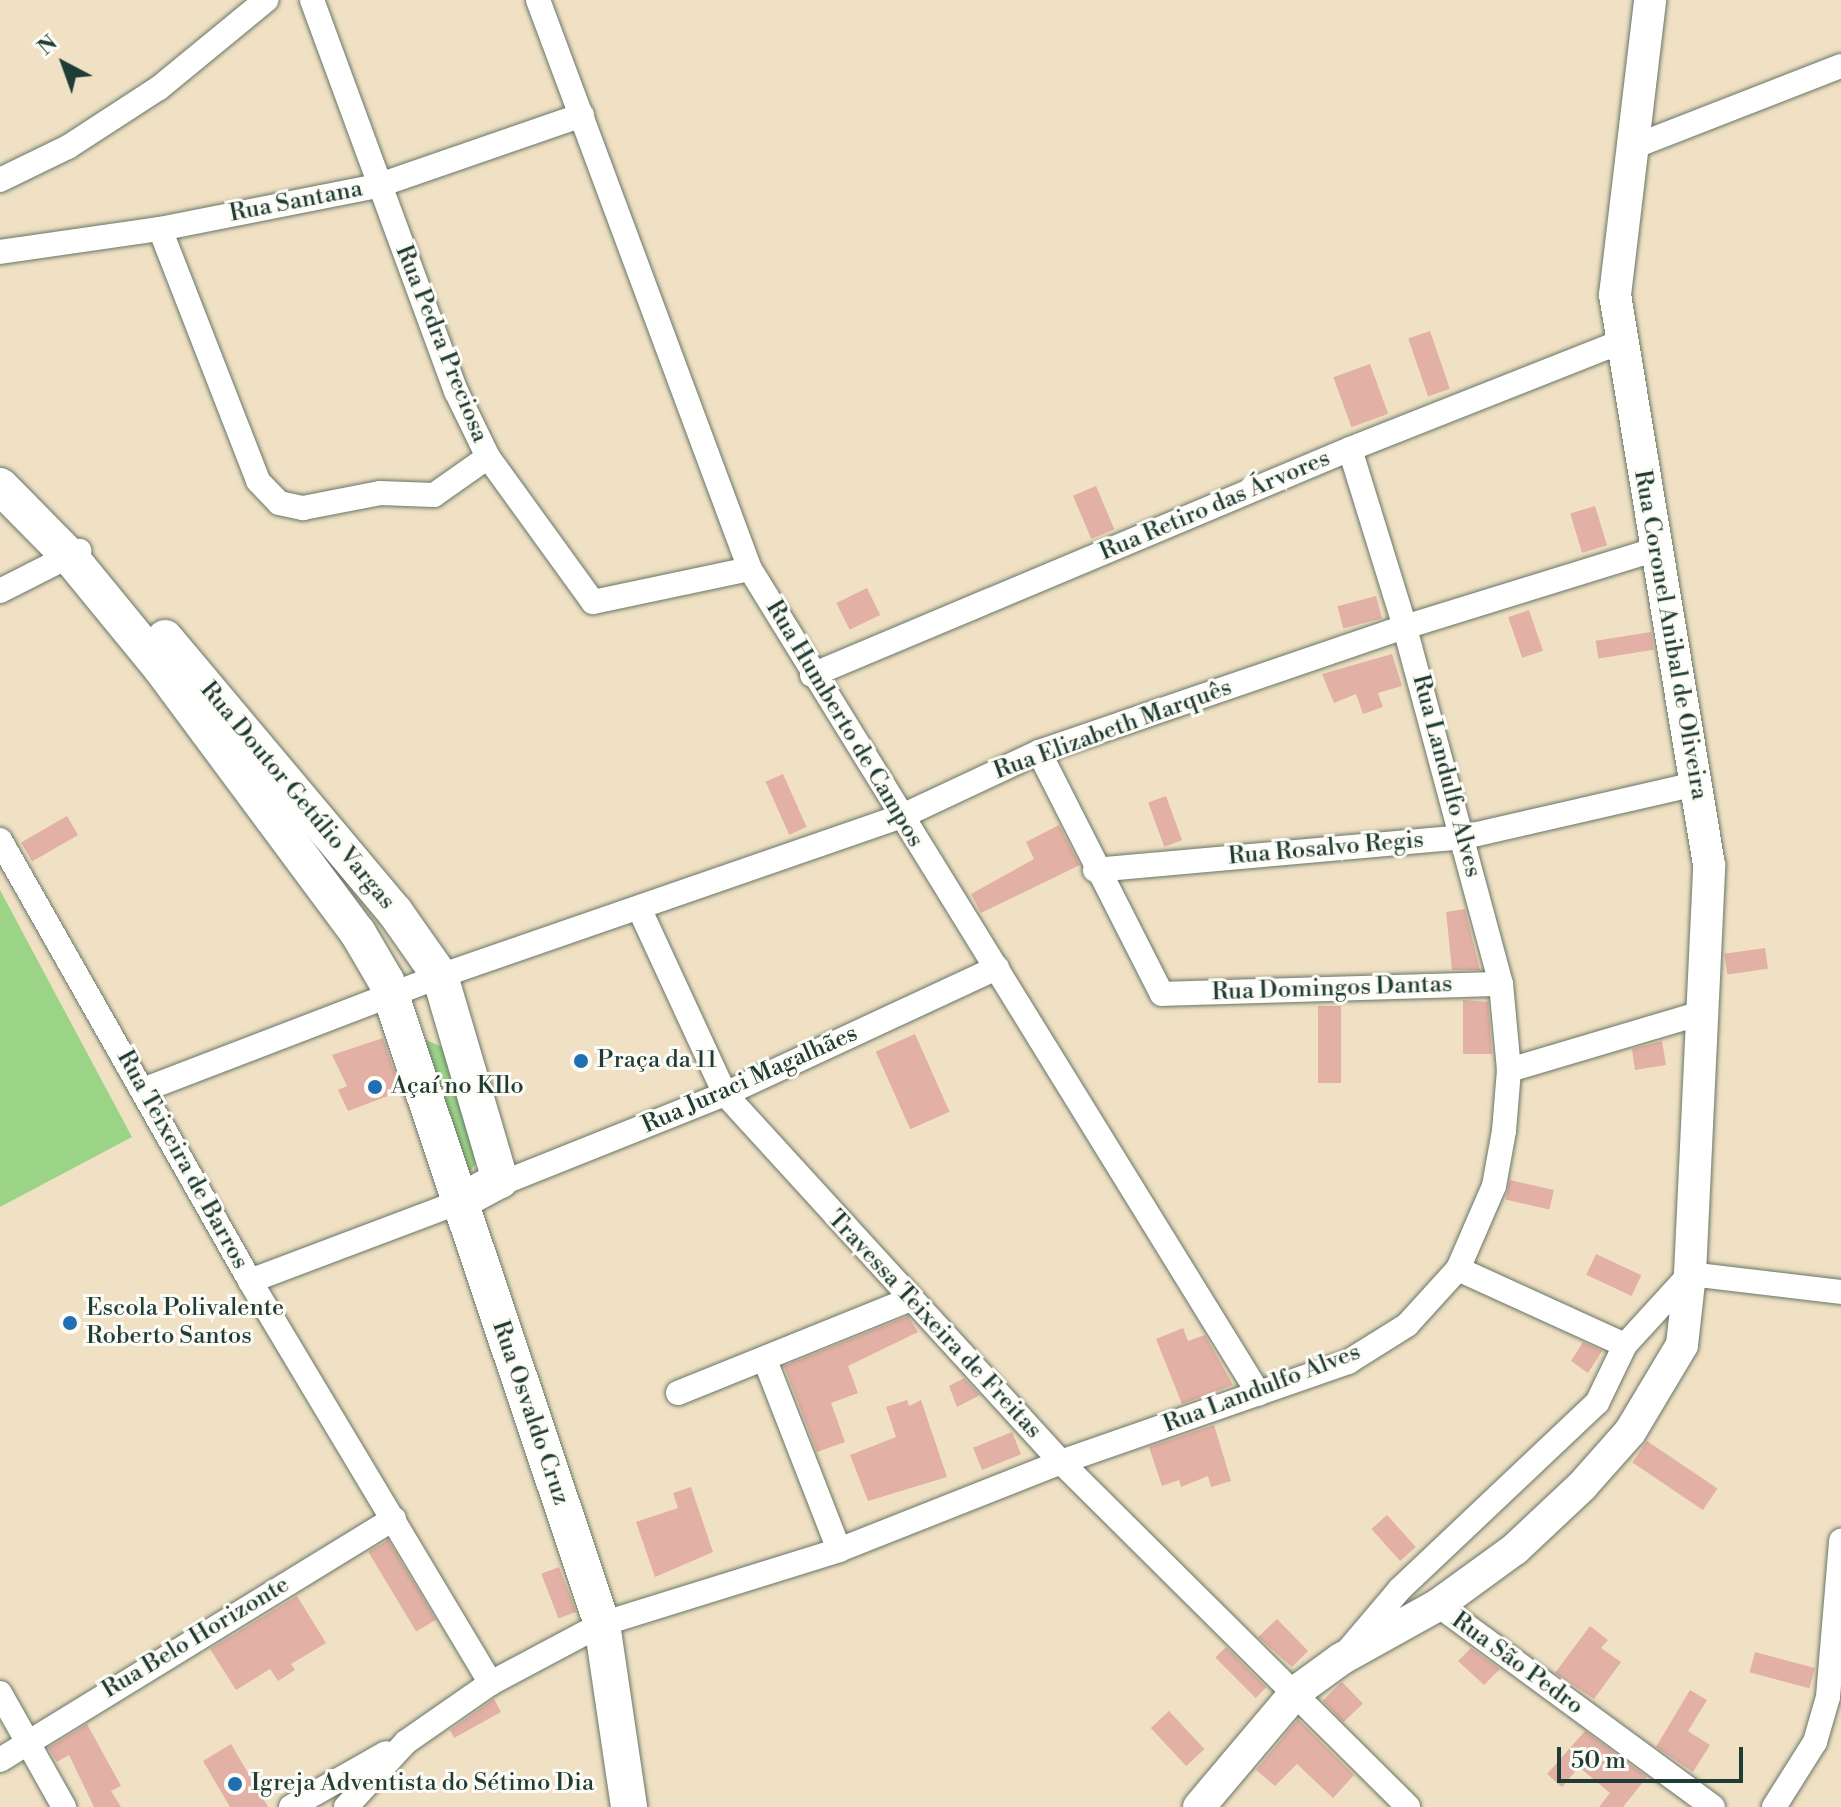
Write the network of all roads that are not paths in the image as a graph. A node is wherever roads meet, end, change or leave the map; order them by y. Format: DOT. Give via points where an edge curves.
graph roads {
  1 [pos="266,0"];
  2 [pos="312,0"];
  3 [pos="538,0"];
  4 [pos="1650,0"];
  5 [pos="1841,66"];
  6 [pos="582,115"];
  7 [pos="1633,147"];
  8 [pos="3,171"];
  9 [pos="377,186"];
  10 [pos="160,229"];
  11 [pos="0,252"];
  12 [pos="1620,342"];
  13 [pos="1350,449"];
  14 [pos="488,457"];
  15 [pos="0,462"];
  16 [pos="0,486"];
  17 [pos="1657,549"];
  18 [pos="77,552"];
  19 [pos="750,569"];
  20 [pos="0,591"];
  21 [pos="1405,627"];
  22 [pos="812,675"];
  23 [pos="1039,752"];
  24 [pos="1696,784"];
  25 [pos="900,817"];
  26 [pos="1464,837"];
  27 [pos="2,840"];
  28 [pos="1095,870"];
  29 [pos="639,908"];
  30 [pos="997,968"];
  31 [pos="440,976"];
  32 [pos="1501,984"];
  33 [pos="391,995"];
  34 [pos="1702,1013"];
  35 [pos="452,1023"];
  36 [pos="408,1036"];
  37 [pos="1509,1070"];
  38 [pos="143,1090"];
  39 [pos="725,1094"];
  40 [pos="498,1176"];
  41 [pos="458,1193"];
  42 [pos="1458,1269"];
  43 [pos="1690,1274"];
  44 [pos="250,1281"];
  45 [pos="1841,1292"];
  46 [pos="908,1300"];
  47 [pos="1625,1345"];
  48 [pos="765,1360"];
  49 [pos="678,1393"];
  50 [pos="1259,1394"];
  51 [pos="1061,1462"];
  52 [pos="394,1519"];
  53 [pos="1841,1541"];
  54 [pos="839,1550"];
  55 [pos="1438,1605"];
  56 [pos="602,1624"];
  57 [pos="1341,1659"];
  58 [pos="491,1683"];
  59 [pos="1297,1691"];
  60 [pos="0,1693"];
  61 [pos="1834,1698"];
  62 [pos="26,1742"];
  63 [pos="406,1742"];
  64 [pos="0,1760"];
  65 [pos="1702,1804"];
  66 [pos="64,1807"];
  67 [pos="291,1807"];
  68 [pos="346,1807"];
  69 [pos="629,1807"];
  70 [pos="1199,1807"];
  71 [pos="1408,1807"];
  72 [pos="1774,1807"];
  1 -- 8 [label="street" via="159,88 68,147"];
  2 -- 9 [label="street, Rua Pedra Preciosa"];
  3 -- 6 [label="street, Rua Humberto de Campos"];
  4 -- 7 [label="street, Rua Coronel Anibal de Oliveira"];
  5 -- 7 [label="street"];
  6 -- 9 [label="street, Rua Santana"];
  6 -- 19 [label="street, Rua Humberto de Campos"];
  7 -- 12 [label="street, Rua Coronel Anibal de Oliveira" via="1615,295"];
  9 -- 10 [label="street, Rua Santana"];
  9 -- 14 [label="street, Rua Pedra Preciosa" via="456,391"];
  10 -- 11 [label="street, Rua Santana"];
  10 -- 14 [label="street" via="267,494 279,503 303,508 380,493 434,495"];
  12 -- 13 [label="street, Rua Retiro das Árvores"];
  12 -- 17 [label="street, Rua Coronel Anibal de Oliveira"];
  13 -- 21 [label="street, Rua Landulfo Alves"];
  13 -- 22 [label="street, Rua Retiro das Árvores"];
  14 -- 19 [label="street, Rua Pedra Preciosa" via="593,602"];
  15 -- 18 [label="main road, Rua Doutor Getúlio Vargas"];
  16 -- 18 [label="main road, Rua Doutor Getúlio Vargas"];
  17 -- 21 [label="street, Rua Elizabeth Marquês"];
  17 -- 24 [label="street, Rua Coronel Anibal de Oliveira"];
  18 -- 20 [label="street"];
  18 -- 31 [label="main road, Rua Doutor Getúlio Vargas" via="254,742 395,912"];
  18 -- 33 [label="main road, Rua Doutor Getúlio Vargas" via="358,933"];
  19 -- 22 [label="street, Rua Humberto de Campos"];
  21 -- 23 [label="street, Rua Elizabeth Marquês"];
  21 -- 26 [label="street, Rua Landulfo Alves"];
  22 -- 25 [label="street, Rua Humberto de Campos"];
  23 -- 25 [label="street, Rua Elizabeth Marquês"];
  23 -- 28 [label="street"];
  24 -- 26 [label="street, Rua Rosalvo Regis"];
  24 -- 34 [label="street, Rua Coronel Anibal de Oliveira" via="1709,865"];
  25 -- 29 [label="street, Rua Elizabeth Marquês"];
  25 -- 30 [label="street, Rua Humberto de Campos"];
  26 -- 28 [label="street, Rua Rosalvo Regis"];
  26 -- 32 [label="street, Rua Landulfo Alves"];
  27 -- 38 [label="street, Rua Teixeira de Barros"];
  28 -- 32 [label="street, Rua Domingos Dantas" via="1162,994"];
  29 -- 31 [label="street, Rua Elizabeth Marquês"];
  29 -- 39 [label="street, Travessa Teixeira de Freitas"];
  30 -- 39 [label="street, Rua Juraci Magalhães"];
  30 -- 50 [label="street, Rua Humberto de Campos"];
  31 -- 33 [label="street, Rua Elizabeth Marquês"];
  31 -- 35 [label="main road, Rua Doutor Getúlio Vargas"];
  32 -- 37 [label="street, Rua Landulfo Alves"];
  33 -- 36 [label="main road, Rua Doutor Getúlio Vargas"];
  33 -- 38 [label="street, Rua Elizabeth Marquês"];
  34 -- 37 [label="street"];
  34 -- 43 [label="street, Rua Coronel Anibal de Oliveira"];
  35 -- 36 [label="main road"];
  35 -- 40 [label="main road, Rua Doutor Getúlio Vargas"];
  36 -- 41 [label="main road, Rua Doutor Getúlio Vargas"];
  37 -- 42 [label="street, Rua Landulfo Alves" via="1494,1186"];
  38 -- 44 [label="street, Rua Teixeira de Barros"];
  39 -- 40 [label="street, Rua Juraci Magalhães"];
  39 -- 46 [label="street, Travessa Teixeira de Freitas"];
  40 -- 41 [label="main road"];
  41 -- 44 [label="street"];
  41 -- 56 [label="main road, Rua Osvaldo Cruz"];
  42 -- 47 [label="street"];
  42 -- 50 [label="street, Rua Landulfo Alves" via="1395,1332 1348,1362"];
  43 -- 45 [label="street"];
  43 -- 47 [label="street, Rua Coronel Anibal de Oliveira"];
  43 -- 55 [label="street, Rua Coronel Anibal de Oliveira" via="1682,1345 1630,1432 1515,1549"];
  44 -- 52 [label="street, Rua Teixeira de Barros"];
  46 -- 48 [label="street"];
  46 -- 51 [label="street, Travessa Teixeira de Freitas"];
  47 -- 57 [label="street, Rua Coronel Anibal de Oliveira" via="1597,1403 1400,1589"];
  48 -- 49 [label="street"];
  48 -- 54 [label="street"];
  50 -- 51 [label="street, Rua Landulfo Alves"];
  51 -- 54 [label="street, Rua Landulfo Alves"];
  51 -- 59 [label="street, Travessa Teixeira de Freitas"];
  52 -- 58 [label="street, Rua Teixeira de Barros"];
  52 -- 62 [label="street, Rua Belo Horizonte"];
  53 -- 61 [label="street"];
  54 -- 56 [label="street, Rua Landulfo Alves"];
  55 -- 57 [label="street, Rua Coronel Anibal de Oliveira"];
  55 -- 65 [label="street, Rua São Pedro"];
  56 -- 58 [label="street, Rua Landulfo Alves"];
  56 -- 69 [label="main road, Rua Osvaldo Cruz"];
  57 -- 59 [label="street, Rua Coronel Anibal de Oliveira"];
  58 -- 63 [label="street, Rua Landulfo Alves"];
  59 -- 70 [label="street, Rua Coronel Anibal de Oliveira"];
  59 -- 71 [label="street, Travessa Teixeira de Freitas"];
  60 -- 62 [label="street"];
  61 -- 72 [label="street" via="1815,1742"];
  62 -- 64 [label="street, Rua Belo Horizonte"];
  62 -- 66 [label="street"];
  63 -- 67 [label="street"];
  63 -- 68 [label="street"];
}
